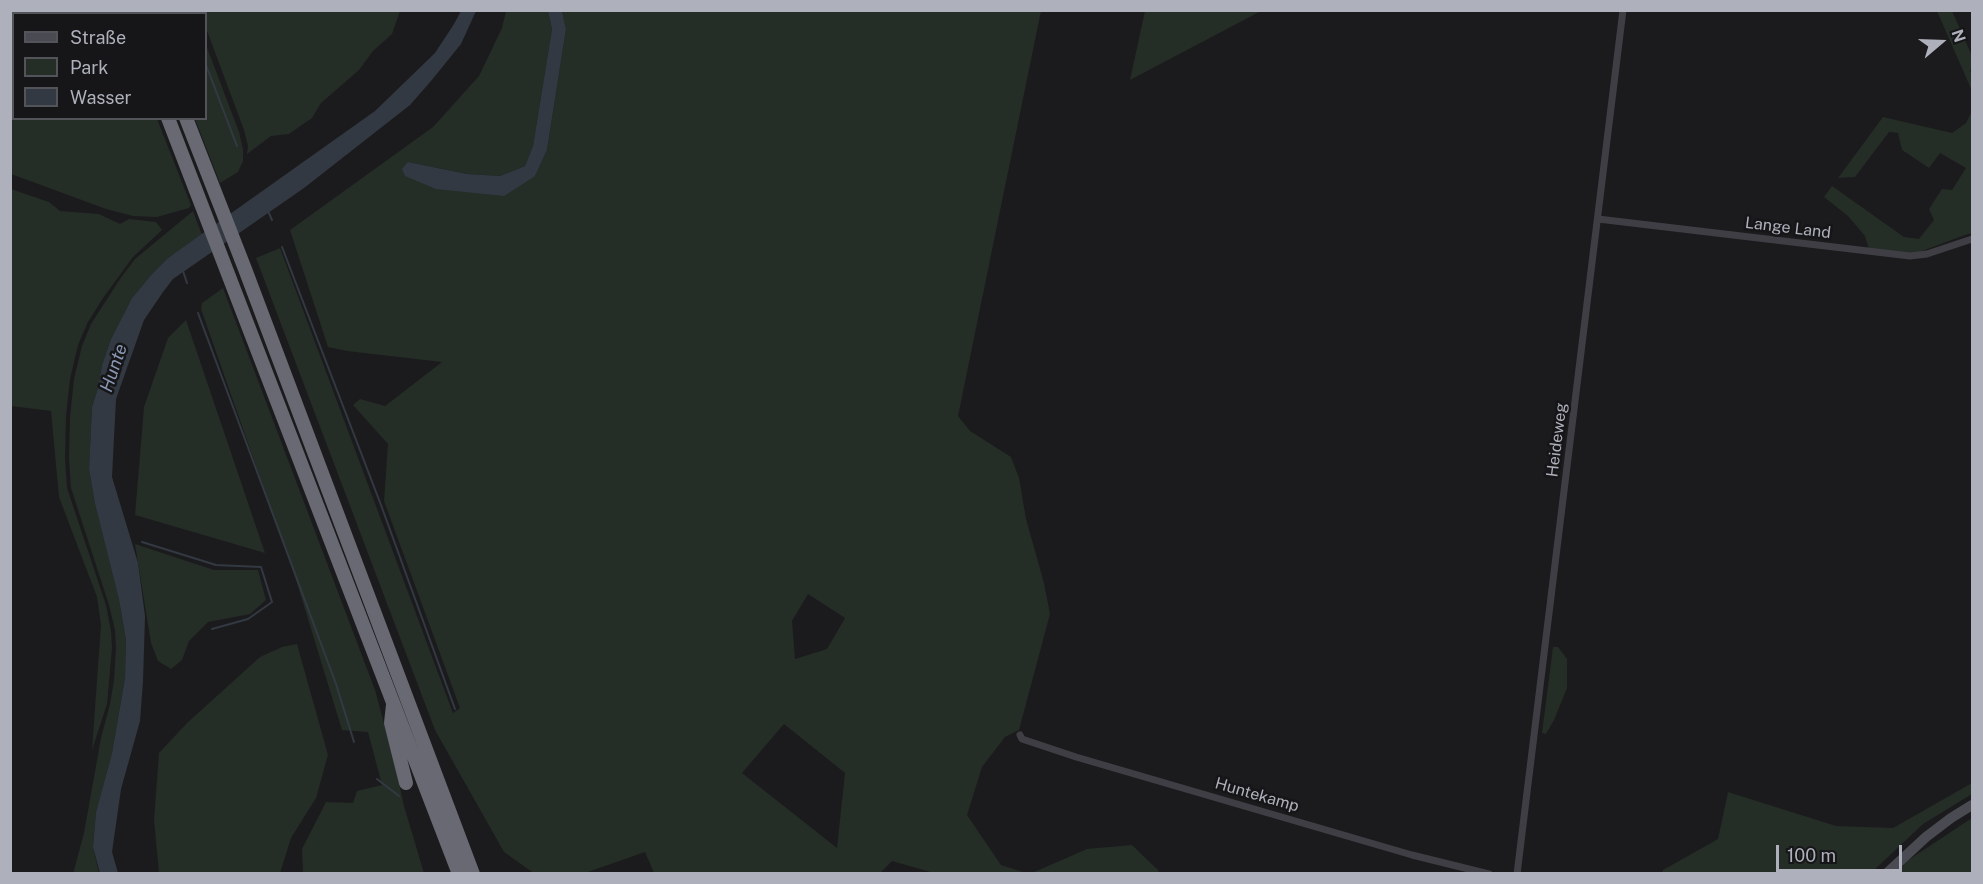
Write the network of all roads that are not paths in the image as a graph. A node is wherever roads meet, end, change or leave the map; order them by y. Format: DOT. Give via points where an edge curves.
graph roads {
  1 [pos="1623,10"];
  2 [pos="169,120"];
  3 [pos="187,120"];
  4 [pos="1598,219"];
  5 [pos="1972,239"];
  6 [pos="393,700"];
  7 [pos="1020,735"];
  8 [pos="406,783"];
  9 [pos="1972,805"];
  10 [pos="459,873"];
  11 [pos="473,873"];
  12 [pos="1489,873"];
  13 [pos="1517,873"];
  14 [pos="1886,873"];
  1 -- 4 [label="street, Heideweg"];
  2 -- 6 [label="highway"];
  3 -- 11 [label="highway"];
  4 -- 5 [label="street, Lange Land" via="1910,256"];
  4 -- 13 [label="street, Heideweg"];
  6 -- 8 [label="highway" via="391,723"];
  6 -- 10 [label="highway"];
  7 -- 12 [label="street, Huntekamp" via="1076,757 1412,855"];
  9 -- 14 [label="main road" via="1950,818"];
}
